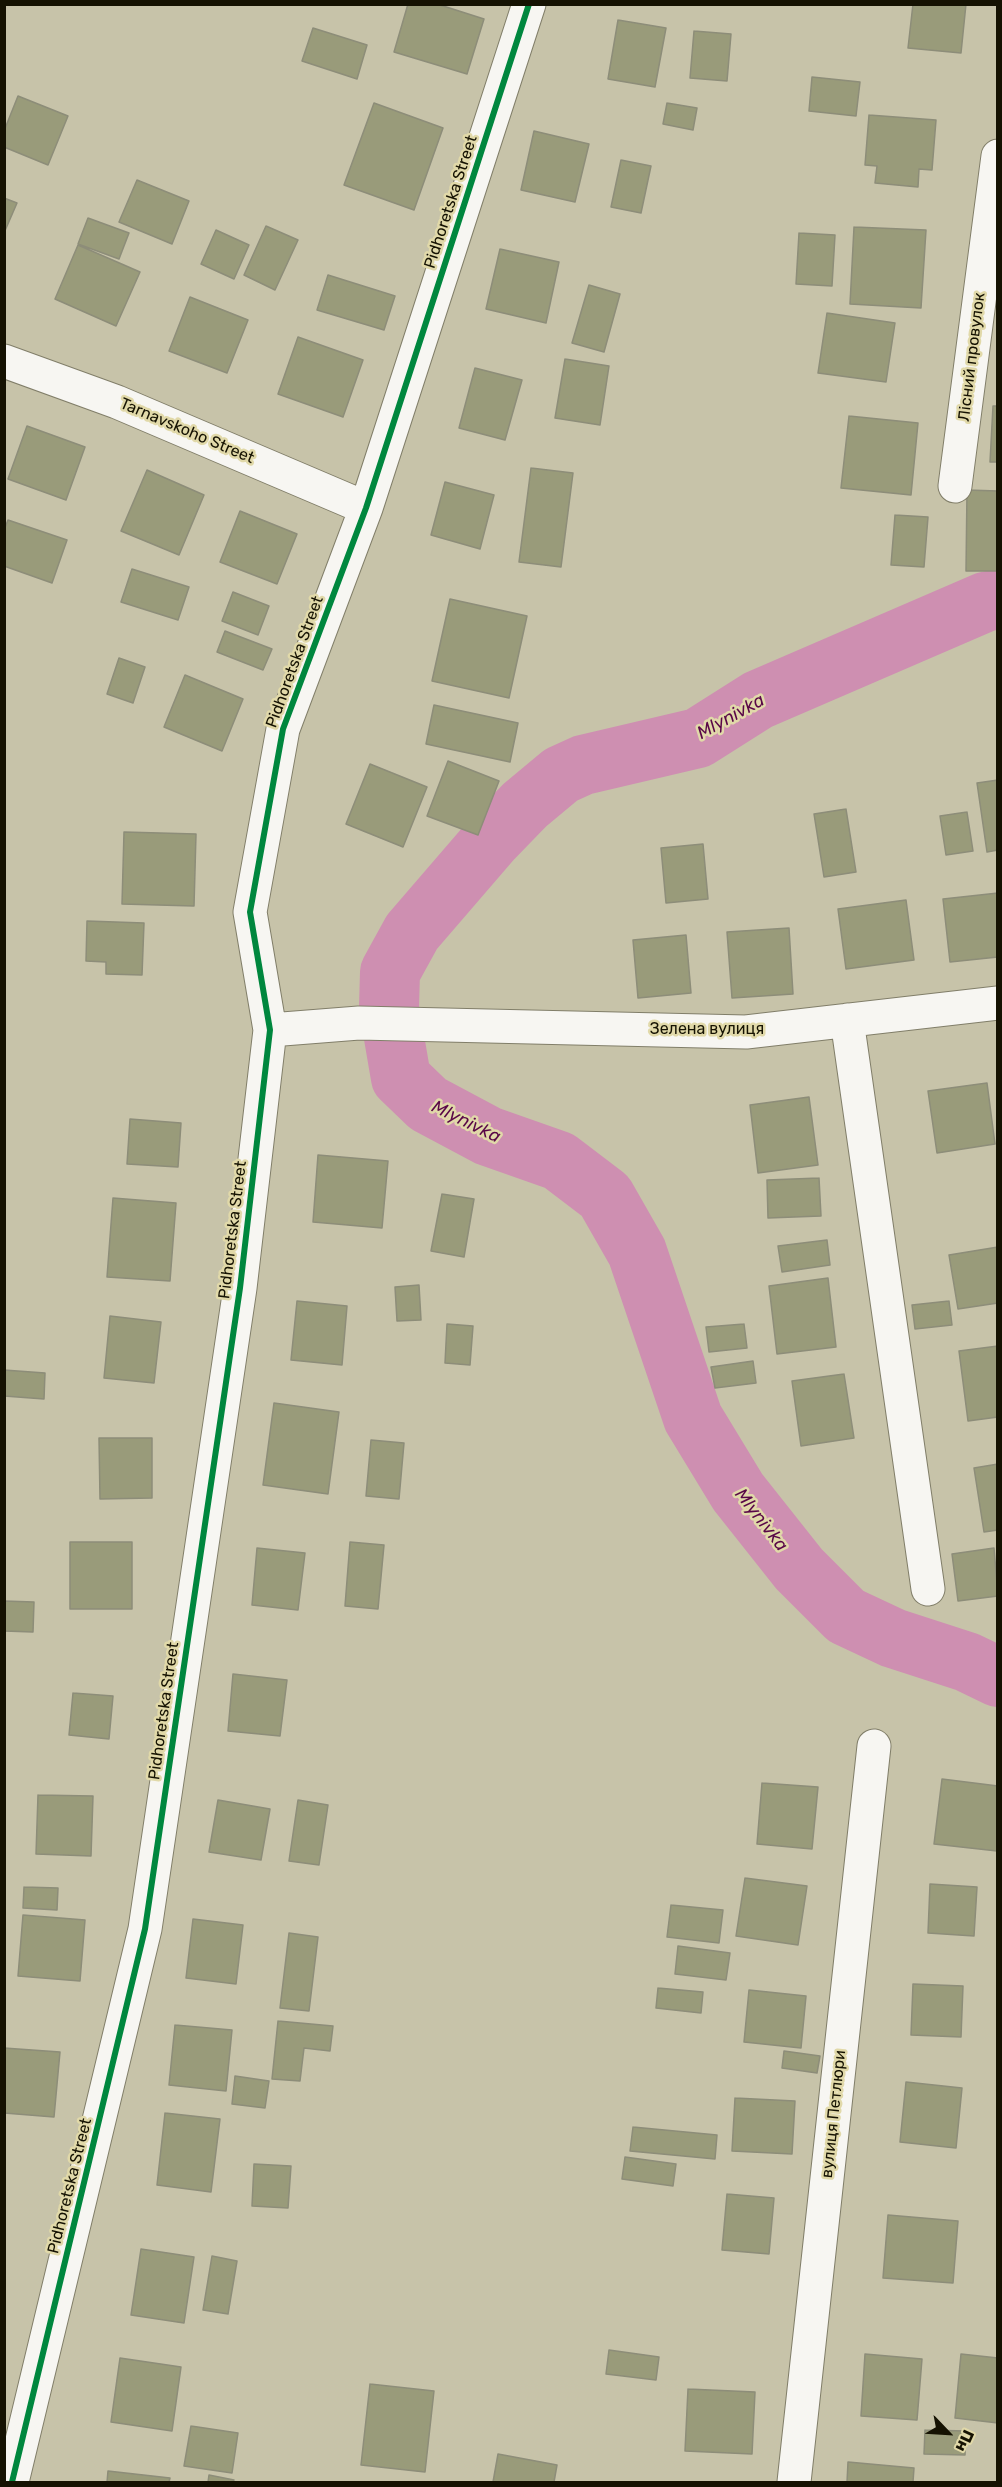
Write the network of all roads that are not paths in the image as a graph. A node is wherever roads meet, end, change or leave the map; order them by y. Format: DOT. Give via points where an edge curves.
graph roads {
  1 [pos="529,4"];
  2 [pos="998,156"];
  3 [pos="4,361"];
  4 [pos="955,486"];
  5 [pos="366,508"];
  6 [pos="998,1003"];
  7 [pos="847,1020"];
  8 [pos="270,1030"];
  9 [pos="928,1589"];
  10 [pos="874,1746"];
  11 [pos="12,2482"];
  12 [pos="794,2482"];
  1 -- 5 [label="street, Pidhoretska Street"];
  2 -- 4 [label="street, Лісний провулок"];
  3 -- 5 [label="street, Tarnavskoho Street" via="117,402"];
  5 -- 8 [label="street, Pidhoretska Street" via="283,729 250,912"];
  6 -- 7 [label="street, Зелена вулиця"];
  7 -- 8 [label="street, Зелена вулиця" via="746,1032 359,1023"];
  7 -- 9 [label="street"];
  8 -- 11 [label="street, Pidhoretska Street" via="240,1288 145,1929"];
  10 -- 12 [label="street, вулиця Петлюри"];
}
